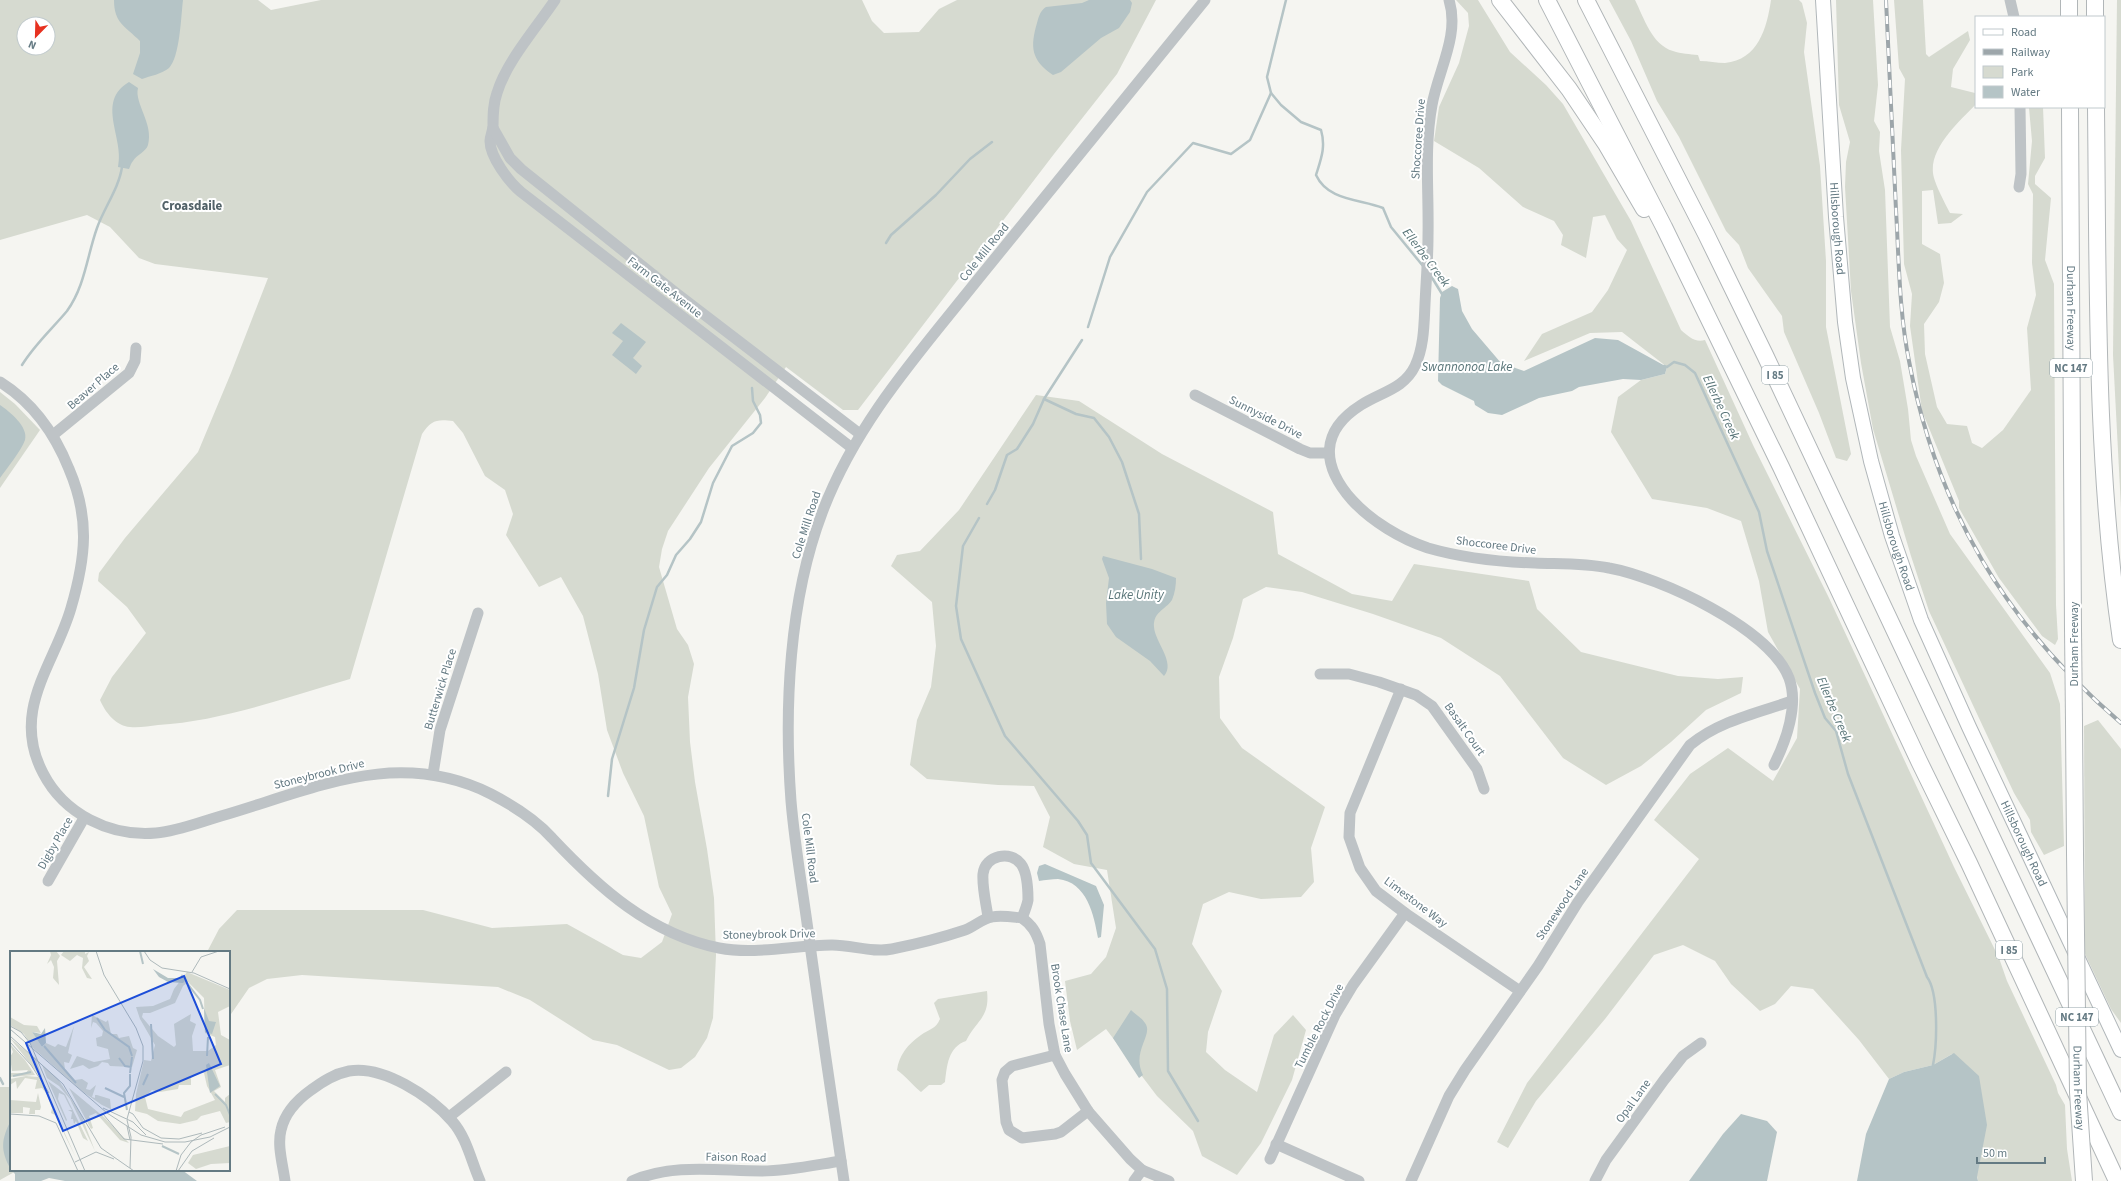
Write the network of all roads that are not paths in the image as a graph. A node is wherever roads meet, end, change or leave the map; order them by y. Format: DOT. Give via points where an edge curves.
graph roads {
  1 [pos="555,0"];
  2 [pos="1205,0"];
  3 [pos="1449,0"];
  4 [pos="1500,0"];
  5 [pos="1547,0"];
  6 [pos="1586,0"];
  7 [pos="1823,0"];
  8 [pos="2010,0"];
  9 [pos="2069,0"];
  10 [pos="2095,0"];
  11 [pos="2014,16"];
  12 [pos="2069,16"];
  13 [pos="2095,16"];
  14 [pos="2020,108"];
  15 [pos="2070,108"];
  16 [pos="2096,108"];
  17 [pos="493,128"];
  18 [pos="2019,187"];
  19 [pos="1664,227"];
  20 [pos="136,348"];
  21 [pos="0,382"];
  22 [pos="1194,395"];
  23 [pos="860,434"];
  24 [pos="53,435"];
  25 [pos="852,448"];
  26 [pos="1328,453"];
  27 [pos="478,612"];
  28 [pos="2121,640"];
  29 [pos="1320,674"];
  30 [pos="1401,689"];
  31 [pos="1792,701"];
  32 [pos="1774,765"];
  33 [pos="433,774"];
  34 [pos="1484,789"];
  35 [pos="84,818"];
  36 [pos="48,881"];
  37 [pos="1405,913"];
  38 [pos="988,917"];
  39 [pos="1022,918"];
  40 [pos="810,946"];
  41 [pos="1520,991"];
  42 [pos="1701,1043"];
  43 [pos="2121,1050"];
  44 [pos="1055,1055"];
  45 [pos="506,1072"];
  46 [pos="1088,1112"];
  47 [pos="2121,1112"];
  48 [pos="449,1118"];
  49 [pos="1276,1144"];
  50 [pos="1270,1159"];
  51 [pos="841,1161"];
  52 [pos="1142,1170"];
  53 [pos="285,1181"];
  54 [pos="480,1181"];
  55 [pos="632,1181"];
  56 [pos="844,1181"];
  57 [pos="1134,1181"];
  58 [pos="1169,1181"];
  59 [pos="1359,1181"];
  60 [pos="1411,1181"];
  61 [pos="1595,1181"];
  62 [pos="2084,1181"];
  63 [pos="2117,1181"];
  1 -- 17 [label="street, Farm Gate Avenue" via="503,76 495,100"];
  2 -- 23 [label="street, Cole Mill Road" via="930,338 880,403"];
  3 -- 26 [label="street, Shoccoree Drive" via="1452,26 1430,121 1426,285 1419,355 1407,379 1349,414 1333,433"];
  4 -- 19 [label="highway" via="1569,88 1606,144 1642,208"];
  5 -- 19 [label="highway, I 85"];
  6 -- 47 [label="highway, I 85" via="1765,355"];
  7 -- 43 [label="main road, Hillsborough Road" via="1845,322 1853,378 1871,461 1892,536 1921,620"];
  8 -- 11 [label="street"];
  9 -- 12 [label="highway"];
  10 -- 13 [label="highway"];
  14 -- 18 [label="street" via="2022,174"];
  15 -- 62 [label="highway, Durham Freeway / NC 147, bridge" via="2078,1092"];
  16 -- 28 [label="highway, NC 147" via="2099,394 2113,581"];
  17 -- 23 [label="street, Farm Gate Avenue" via="510,158 521,170"];
  17 -- 25 [label="street, Farm Gate Avenue" via="490,141 492,150 514,186"];
  19 -- 63 [label="highway, I 85" via="1969,863"];
  20 -- 24 [label="street, Beaver Place" via="135,361 129,373"];
  21 -- 24 [label="street, Stoneybrook Drive" via="16,393"];
  22 -- 26 [label="street, Sunnyside Drive" via="1300,449"];
  23 -- 25 [label="street, Cole Mill Road"];
  24 -- 35 [label="street, Stoneybrook Drive" via="79,495 85,531 71,610 35,697 33,738 36,758 46,780 68,806"];
  25 -- 40 [label="street, Cole Mill Road" via="831,491 812,542 802,585 791,668 790,772"];
  26 -- 31 [label="street, Shoccoree Drive" via="1330,464 1355,503 1388,528 1416,543 1480,559 1590,565 1620,570 1664,585 1726,617 1753,634 1771,650 1789,679"];
  27 -- 33 [label="street, Butterwick Place" via="440,730"];
  29 -- 30 [label="street, Basalt Court" via="1349,674"];
  30 -- 34 [label="street, Basalt Court" via="1432,706 1477,769"];
  30 -- 37 [label="street, Limestone Way" via="1350,813 1349,837 1360,868 1376,891"];
  31 -- 32 [label="street, Shoccoree Drive" via="1782,749"];
  31 -- 41 [label="street, Stonewood Lane" via="1718,726 1690,745 1578,902"];
  33 -- 35 [label="street, Stoneybrook Drive" via="371,774 343,780 159,833 122,831"];
  33 -- 40 [label="street, Stoneybrook Drive" via="467,783 524,813 549,834 601,887 668,932 695,942 730,950"];
  35 -- 36 [label="street, Digby Place"];
  37 -- 41 [label="street, Limestone Way"];
  37 -- 49 [label="street, Tumble Rock Drive" via="1353,985 1335,1015"];
  38 -- 39 [label="street"];
  38 -- 39 [label="street" via="983,873 991,860 1001,856 1016,859 1025,871 1028,901"];
  38 -- 40 [label="street, Stoneybrook Drive" via="971,928 887,950 832,945"];
  39 -- 44 [label="street, Brook Chase Lane" via="1030,924 1040,944"];
  40 -- 51 [label="street, Cole Mill Road"];
  41 -- 60 [label="street, Stonewood Lane" via="1449,1096"];
  42 -- 61 [label="street, Opal Lane" via="1683,1056 1669,1074 1606,1160"];
  44 -- 46 [label="street, Brook Chase Lane"];
  44 -- 46 [label="street" via="1012,1066 1005,1072 1002,1080 1009,1130 1022,1138 1055,1134"];
  45 -- 48 [label="street"];
  46 -- 52 [label="street, Brook Chase Lane"];
  48 -- 53 [label="street" via="418,1092 396,1080 364,1071 341,1073 305,1093 293,1105 284,1120 280,1145"];
  48 -- 54 [label="street" via="463,1136"];
  49 -- 50 [label="street, Tumble Rock Drive"];
  49 -- 59 [label="street"];
  51 -- 55 [label="street, Faison Road" via="781,1170 668,1171"];
  51 -- 56 [label="street, Cole Mill Road"];
  52 -- 57 [label="street"];
  52 -- 58 [label="street, Brook Chase Lane"];
}
